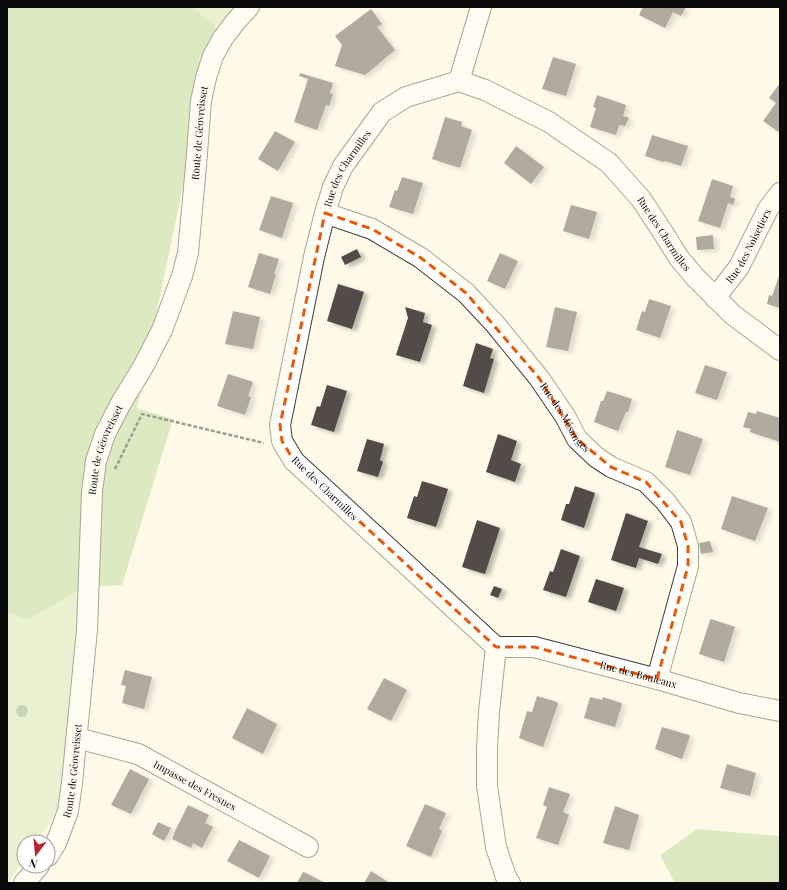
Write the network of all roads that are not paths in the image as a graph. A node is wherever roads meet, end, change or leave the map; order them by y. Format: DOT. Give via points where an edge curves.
graph roads {
  1 [pos="249,7"];
  2 [pos="481,7"];
  3 [pos="459,81"];
  4 [pos="780,194"];
  5 [pos="325,213"];
  6 [pos="715,298"];
  7 [pos="780,350"];
  8 [pos="496,647"];
  9 [pos="657,679"];
  10 [pos="780,711"];
  11 [pos="77,738"];
  12 [pos="56,843"];
  13 [pos="308,847"];
  14 [pos="32,874"];
  15 [pos="24,883"];
  16 [pos="510,883"];
  1 -- 11 [label="street, Route de Géovreisset" via="223,38 213,56 206,78 201,101 188,253 182,276 162,330 105,434 96,460 92,492 87,630"];
  2 -- 3 [label="street"];
  3 -- 5 [label="street, Rue des Charmilles" via="406,97 382,112 343,166"];
  3 -- 6 [label="street, Rue des Charmilles" via="485,90 549,122 609,163 641,199 678,258"];
  4 -- 6 [label="street, Rue des Noisetiers" via="768,209 740,267"];
  5 -- 8 [label="street, Rue des Charmilles" via="280,425 282,441 294,461"];
  5 -- 9 [label="street, Rue des Mésanges" via="372,229 421,258 466,293 496,324 539,378 578,438 596,457 611,467 646,482 666,501 681,522 688,546 688,566"];
  6 -- 7 [label="street, Rue des Charmilles" via="733,315"];
  8 -- 9 [label="street, Rue des Bouleaux" via="534,647"];
  8 -- 16 [label="street" via="489,712 487,786 496,847"];
  9 -- 10 [label="street, Rue des Bouleaux" via="739,703"];
  11 -- 12 [label="street, Route de Géovreisset" via="68,811"];
  11 -- 13 [label="street, Impasse des Fresnes" via="138,754"];
  14 -- 15 [label="street"];
}
